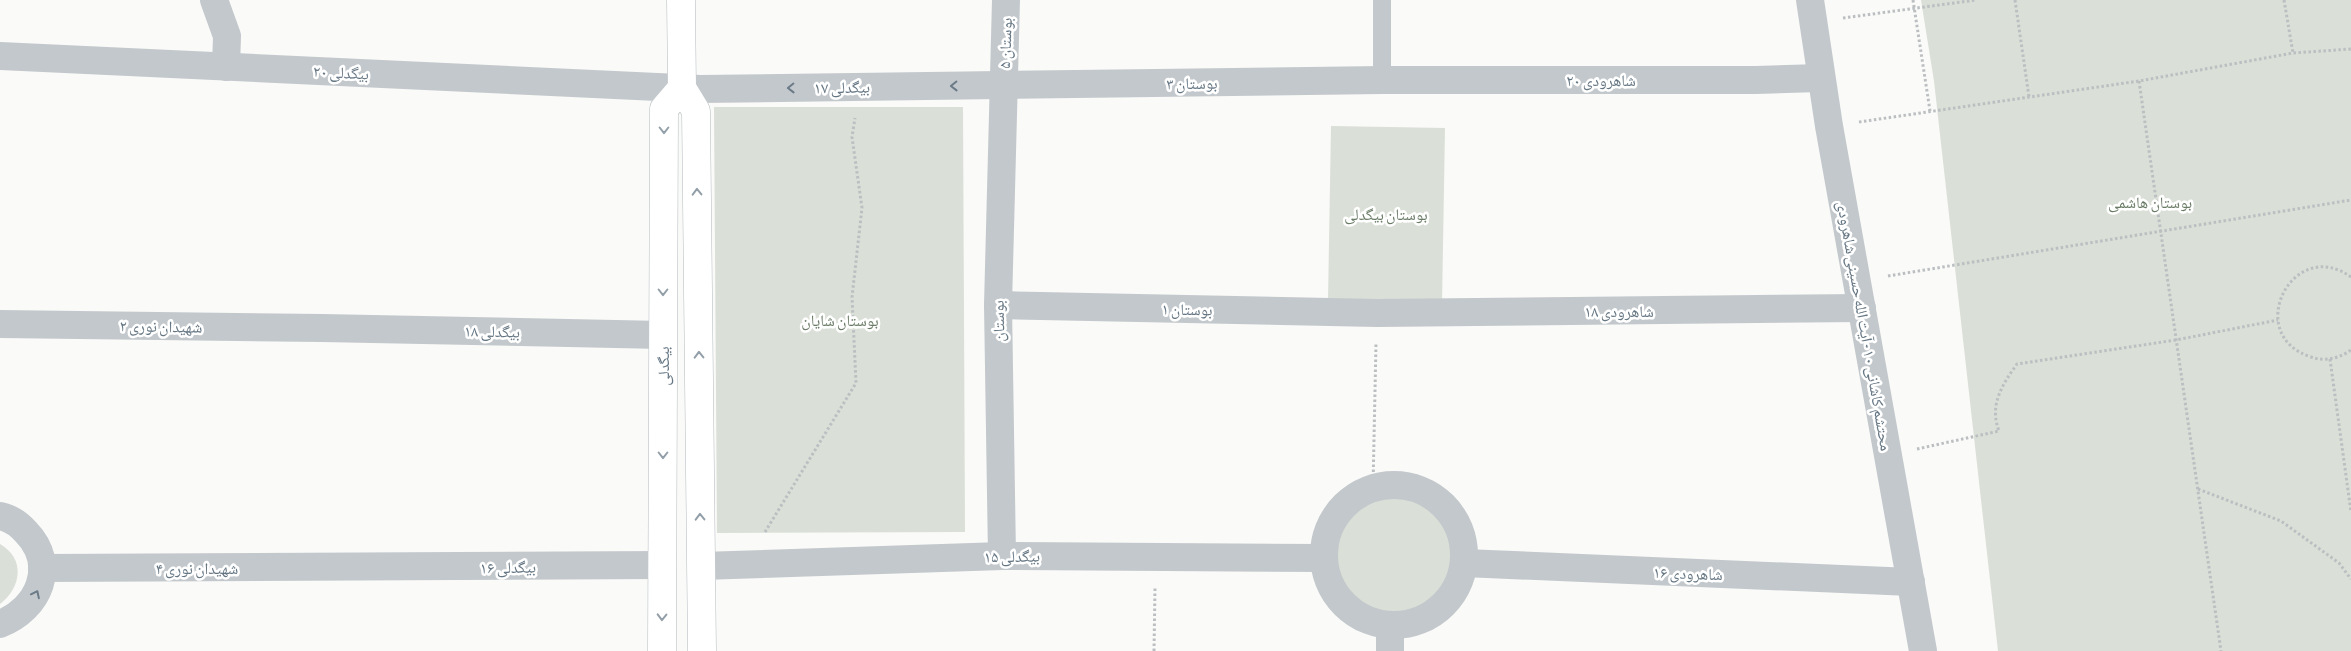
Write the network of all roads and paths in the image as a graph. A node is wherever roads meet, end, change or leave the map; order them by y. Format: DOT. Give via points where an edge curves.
graph roads {
  1 [pos="214,0"];
  2 [pos="680,0"];
  3 [pos="1006,0"];
  4 [pos="1382,0"];
  5 [pos="1913,0"];
  6 [pos="1976,0"];
  7 [pos="2015,0"];
  8 [pos="2284,0"];
  9 [pos="1914,8"];
  10 [pos="1812,11"];
  11 [pos="2351,48"];
  12 [pos="2293,53"];
  13 [pos="0,56"];
  14 [pos="226,67"];
  15 [pos="1820,78"];
  16 [pos="1382,80"];
  17 [pos="2139,81"];
  18 [pos="1003,86"];
  19 [pos="864,87"];
  20 [pos="682,88"];
  21 [pos="2029,97"];
  22 [pos="1930,111"];
  23 [pos="1829,126"];
  24 [pos="2351,200"];
  25 [pos="2160,231"];
  26 [pos="1886,276"];
  27 [pos="2351,277"];
  28 [pos="998,305"];
  29 [pos="1862,308"];
  30 [pos="1377,313"];
  31 [pos="2278,320"];
  32 [pos="0,324"];
  33 [pos="322,328"];
  34 [pos="663,335"];
  35 [pos="2176,340"];
  36 [pos="2351,350"];
  37 [pos="2330,359"];
  38 [pos="1888,455"];
  39 [pos="1373,487"];
  40 [pos="2198,488"];
  41 [pos="2351,512"];
  42 [pos="0,516"];
  43 [pos="1002,556"];
  44 [pos="1156,557"];
  45 [pos="1323,558"];
  46 [pos="1464,563"];
  47 [pos="744,564"];
  48 [pos="663,565"];
  49 [pos="701,566"];
  50 [pos="42,568"];
  51 [pos="352,568"];
  52 [pos="2351,580"];
  53 [pos="1911,582"];
  54 [pos="0,624"];
  55 [pos="1390,638"];
  56 [pos="662,651"];
  57 [pos="702,651"];
  58 [pos="1154,651"];
  59 [pos="1923,651"];
  60 [pos="2221,651"];
  1 -- 14 [label="street" via="227,36"];
  2 -- 20 [label="main road"];
  3 -- 18 [label="street, بوستان ۵"];
  4 -- 16 [label="lane"];
  5 -- 9 [label="path"];
  6 -- 9 [label="path"];
  7 -- 21 [label="path"];
  8 -- 12 [label="path"];
  9 -- 10 [label="path"];
  9 -- 22 [label="path"];
  10 -- 15 [label="street, محتشم کاشانی ۱۰ - آیت الله حسینی شاهرودی"];
  11 -- 12 [label="path"];
  12 -- 17 [label="path"];
  13 -- 14 [label="street, بیگدلی ۲۰"];
  14 -- 20 [label="street, بیگدلی ۲۰"];
  15 -- 16 [label="street, شاهرودی ۲۰"];
  15 -- 23 [label="street, محتشم کاشانی ۱۰ - آیت الله حسینی شاهرودی"];
  16 -- 18 [label="street, بوستان ۳"];
  17 -- 21 [label="path"];
  17 -- 25 [label="path"];
  18 -- 19 [label="street, بیگدلی ۱۷, one-way"];
  18 -- 28 [label="street, بوستان"];
  19 -- 20 [label="street, بیگدلی ۱۷, one-way"];
  19 -- 47 [label="path" via="852,138 862,208 852,297 856,383"];
  20 -- 34 [label="main road, بیگدلی, one-way" via="664,109"];
  49 -- 20 [label="main road, one-way" via="696,111"];
  21 -- 22 [label="path"];
  22 -- 23 [label="path"];
  23 -- 29 [label="street, محتشم کاشانی ۱۰ - آیت الله حسینی شاهرودی"];
  24 -- 25 [label="path"];
  25 -- 26 [label="path"];
  25 -- 35 [label="path"];
  27 -- 31 [label="path" via="2331,268 2316,267 2302,272 2282,292"];
  28 -- 30 [label="street, بوستان ۱"];
  28 -- 43 [label="street, بوستان"];
  29 -- 30 [label="street, شاهرودی ۱۸"];
  29 -- 38 [label="street, محتشم کاشانی ۱۰ - آیت الله حسینی شاهرودی"];
  30 -- 39 [label="path"];
  31 -- 35 [label="path"];
  31 -- 37 [label="path" via="2290,346 2316,359"];
  32 -- 33 [label="street, شهیدان نوری ۲"];
  33 -- 34 [label="street, بیگدلی ۱۸"];
  34 -- 48 [label="main road, بیگدلی, one-way"];
  35 -- 38 [label="path" via="2017,364 1999,389 1994,418 1999,431"];
  35 -- 40 [label="path"];
  36 -- 37 [label="path"];
  37 -- 41 [label="path"];
  38 -- 53 [label="street, محتشم کاشانی ۱۰ - آیت الله حسینی شاهرودی"];
  39 -- 45 [label="street" via="1352,498 1336,514 1326,535"];
  39 -- 46 [label="street" via="1396,484 1419,489 1439,500 1454,518 1463,540"];
  40 -- 52 [label="path" via="2281,521 2339,563"];
  40 -- 60 [label="path"];
  42 -- 50 [label="street" via="21,526 33,539 41,556"];
  43 -- 44 [label="street, بیگدلی ۱۵"];
  43 -- 47 [label="street, بیگدلی ۱۵"];
  44 -- 45 [label="street, بیگدلی ۱۵"];
  44 -- 58 [label="path"];
  45 -- 55 [label="street" via="1328,580 1340,601 1358,616 1379,624"];
  46 -- 53 [label="street, شاهرودی ۱۶"];
  46 -- 55 [label="street" via="1458,586 1444,605 1425,618 1403,625"];
  47 -- 49 [label="street, بیگدلی ۱۵"];
  48 -- 49 [label="main road"];
  48 -- 51 [label="street, بیگدلی ۱۶"];
  48 -- 56 [label="main road, بیگدلی, one-way"];
  49 -- 57 [label="main road"];
  50 -- 51 [label="street, شهیدان نوری ۴"];
  54 -- 50 [label="street, one-way" via="28,607 38,592"];
  53 -- 59 [label="street, محتشم کاشانی ۱۰ - آیت الله حسینی شاهرودی"];
}
